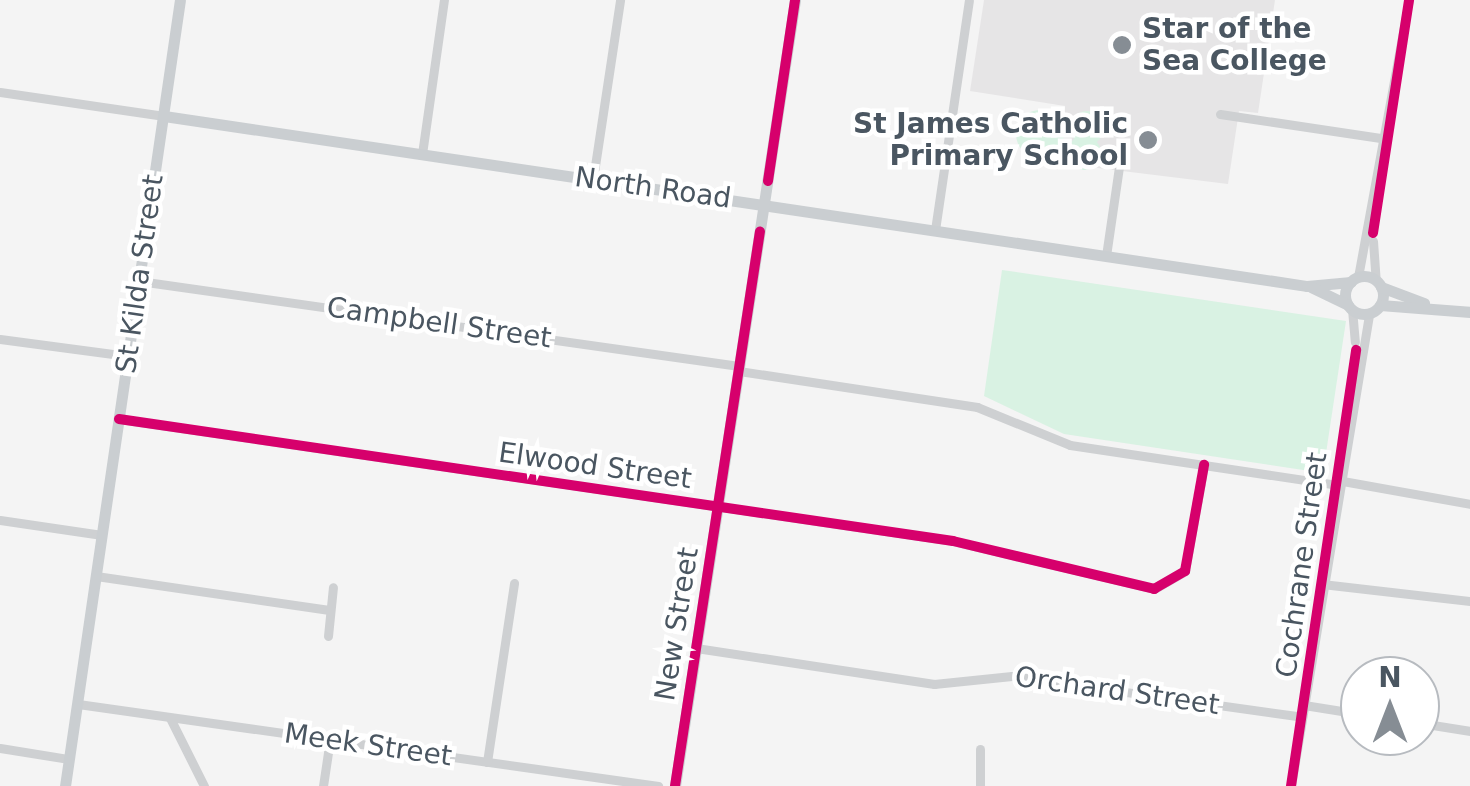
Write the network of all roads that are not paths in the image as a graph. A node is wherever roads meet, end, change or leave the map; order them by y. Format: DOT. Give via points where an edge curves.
graph roads {
  1 [pos="180,0"];
  2 [pos="444,0"];
  3 [pos="620,0"];
  4 [pos="796,0"];
  5 [pos="969,0"];
  6 [pos="1407,3"];
  7 [pos="0,92"];
  8 [pos="1220,114"];
  9 [pos="164,116"];
  10 [pos="1387,138"];
  11 [pos="422,154"];
  12 [pos="1119,167"];
  13 [pos="593,179"];
  14 [pos="764,204"];
  15 [pos="934,230"];
  16 [pos="1373,233"];
  17 [pos="1106,256"];
  18 [pos="1355,279"];
  19 [pos="139,280"];
  20 [pos="1378,284"];
  21 [pos="1307,286"];
  22 [pos="1433,306"];
  23 [pos="1350,307"];
  24 [pos="1374,309"];
  25 [pos="1470,312"];
  26 [pos="0,339"];
  27 [pos="1356,350"];
  28 [pos="128,356"];
  29 [pos="739,369"];
  30 [pos="119,420"];
  31 [pos="1204,465"];
  32 [pos="1337,482"];
  33 [pos="1470,504"];
  34 [pos="718,506"];
  35 [pos="0,520"];
  36 [pos="102,535"];
  37 [pos="96,576"];
  38 [pos="514,583"];
  39 [pos="1322,584"];
  40 [pos="333,587"];
  41 [pos="1470,601"];
  42 [pos="328,610"];
  43 [pos="328,636"];
  44 [pos="696,648"];
  45 [pos="78,704"];
  46 [pos="1304,704"];
  47 [pos="1340,710"];
  48 [pos="1302,717"];
  49 [pos="170,718"];
  50 [pos="1440,726"];
  51 [pos="1470,731"];
  52 [pos="330,739"];
  53 [pos="0,748"];
  54 [pos="980,749"];
  55 [pos="69,759"];
  56 [pos="487,762"];
  57 [pos="65,786"];
  58 [pos="204,786"];
  59 [pos="324,786"];
  60 [pos="658,786"];
  61 [pos="675,786"];
  62 [pos="980,786"];
  63 [pos="1292,786"];
  1 -- 9 [label="main road, St Kilda Street"];
  2 -- 11 [label="street"];
  3 -- 13 [label="street"];
  4 -- 14 [label="main road, New Street"];
  5 -- 15 [label="street"];
  6 -- 10 [label="street"];
  7 -- 9 [label="street, North Road"];
  8 -- 10 [label="street"];
  9 -- 11 [label="main road, North Road"];
  9 -- 19 [label="main road, St Kilda Street"];
  10 -- 16 [label="street"];
  11 -- 13 [label="main road, North Road"];
  12 -- 17 [label="street"];
  13 -- 14 [label="main road, North Road"];
  14 -- 15 [label="main road, North Road"];
  14 -- 29 [label="main road, New Street"];
  15 -- 17 [label="main road, North Road"];
  16 -- 18 [label="street"];
  16 -- 20 [label="street"];
  17 -- 21 [label="main road, North Road"];
  18 -- 20 [label="main road, North Road"];
  18 -- 21 [label="main road, North Road"];
  18 -- 23 [label="main road"];
  19 -- 28 [label="main road, St Kilda Street"];
  19 -- 29 [label="street, Campbell Street"];
  20 -- 22 [label="main road"];
  20 -- 24 [label="main road"];
  21 -- 23 [label="main road, North Road"];
  22 -- 24 [label="main road"];
  22 -- 25 [label="main road"];
  23 -- 24 [label="main road, North Road"];
  23 -- 27 [label="street, Cochrane Street"];
  24 -- 27 [label="street, Cochrane Street"];
  26 -- 28 [label="street"];
  27 -- 32 [label="street, Cochrane Street"];
  28 -- 30 [label="main road, St Kilda Street"];
  29 -- 31 [label="street, Campbell Street" via="977,408 1070,445"];
  29 -- 34 [label="main road, New Street"];
  30 -- 34 [label="street, Elwood Street"];
  30 -- 36 [label="main road, St Kilda Street"];
  31 -- 32 [label="street, Campbell Street"];
  31 -- 34 [label="street, Elwood Street" via="1185,571 1162,589 1074,576 953,541"];
  32 -- 33 [label="street, Campbell Street"];
  32 -- 39 [label="street, Cochrane Street"];
  34 -- 44 [label="main road, New Street"];
  35 -- 36 [label="street"];
  36 -- 37 [label="main road, St Kilda Street"];
  37 -- 42 [label="street"];
  37 -- 45 [label="main road, St Kilda Street"];
  38 -- 56 [label="street"];
  39 -- 41 [label="street"];
  39 -- 46 [label="street, Cochrane Street"];
  40 -- 42 [label="street"];
  42 -- 43 [label="street"];
  44 -- 48 [label="street, Orchard Street" via="934,684 1012,676"];
  44 -- 61 [label="main road, New Street"];
  45 -- 49 [label="street, Meek Street"];
  45 -- 55 [label="main road, St Kilda Street"];
  46 -- 47 [label="street"];
  46 -- 48 [label="street, Cochrane Street"];
  48 -- 63 [label="street, Cochrane Street"];
  49 -- 52 [label="street, Meek Street"];
  49 -- 58 [label="street"];
  50 -- 51 [label="street"];
  52 -- 56 [label="street, Meek Street"];
  52 -- 59 [label="street"];
  53 -- 55 [label="street"];
  54 -- 62 [label="street"];
  55 -- 57 [label="main road, St Kilda Street"];
  56 -- 60 [label="street, Meek Street"];
}
